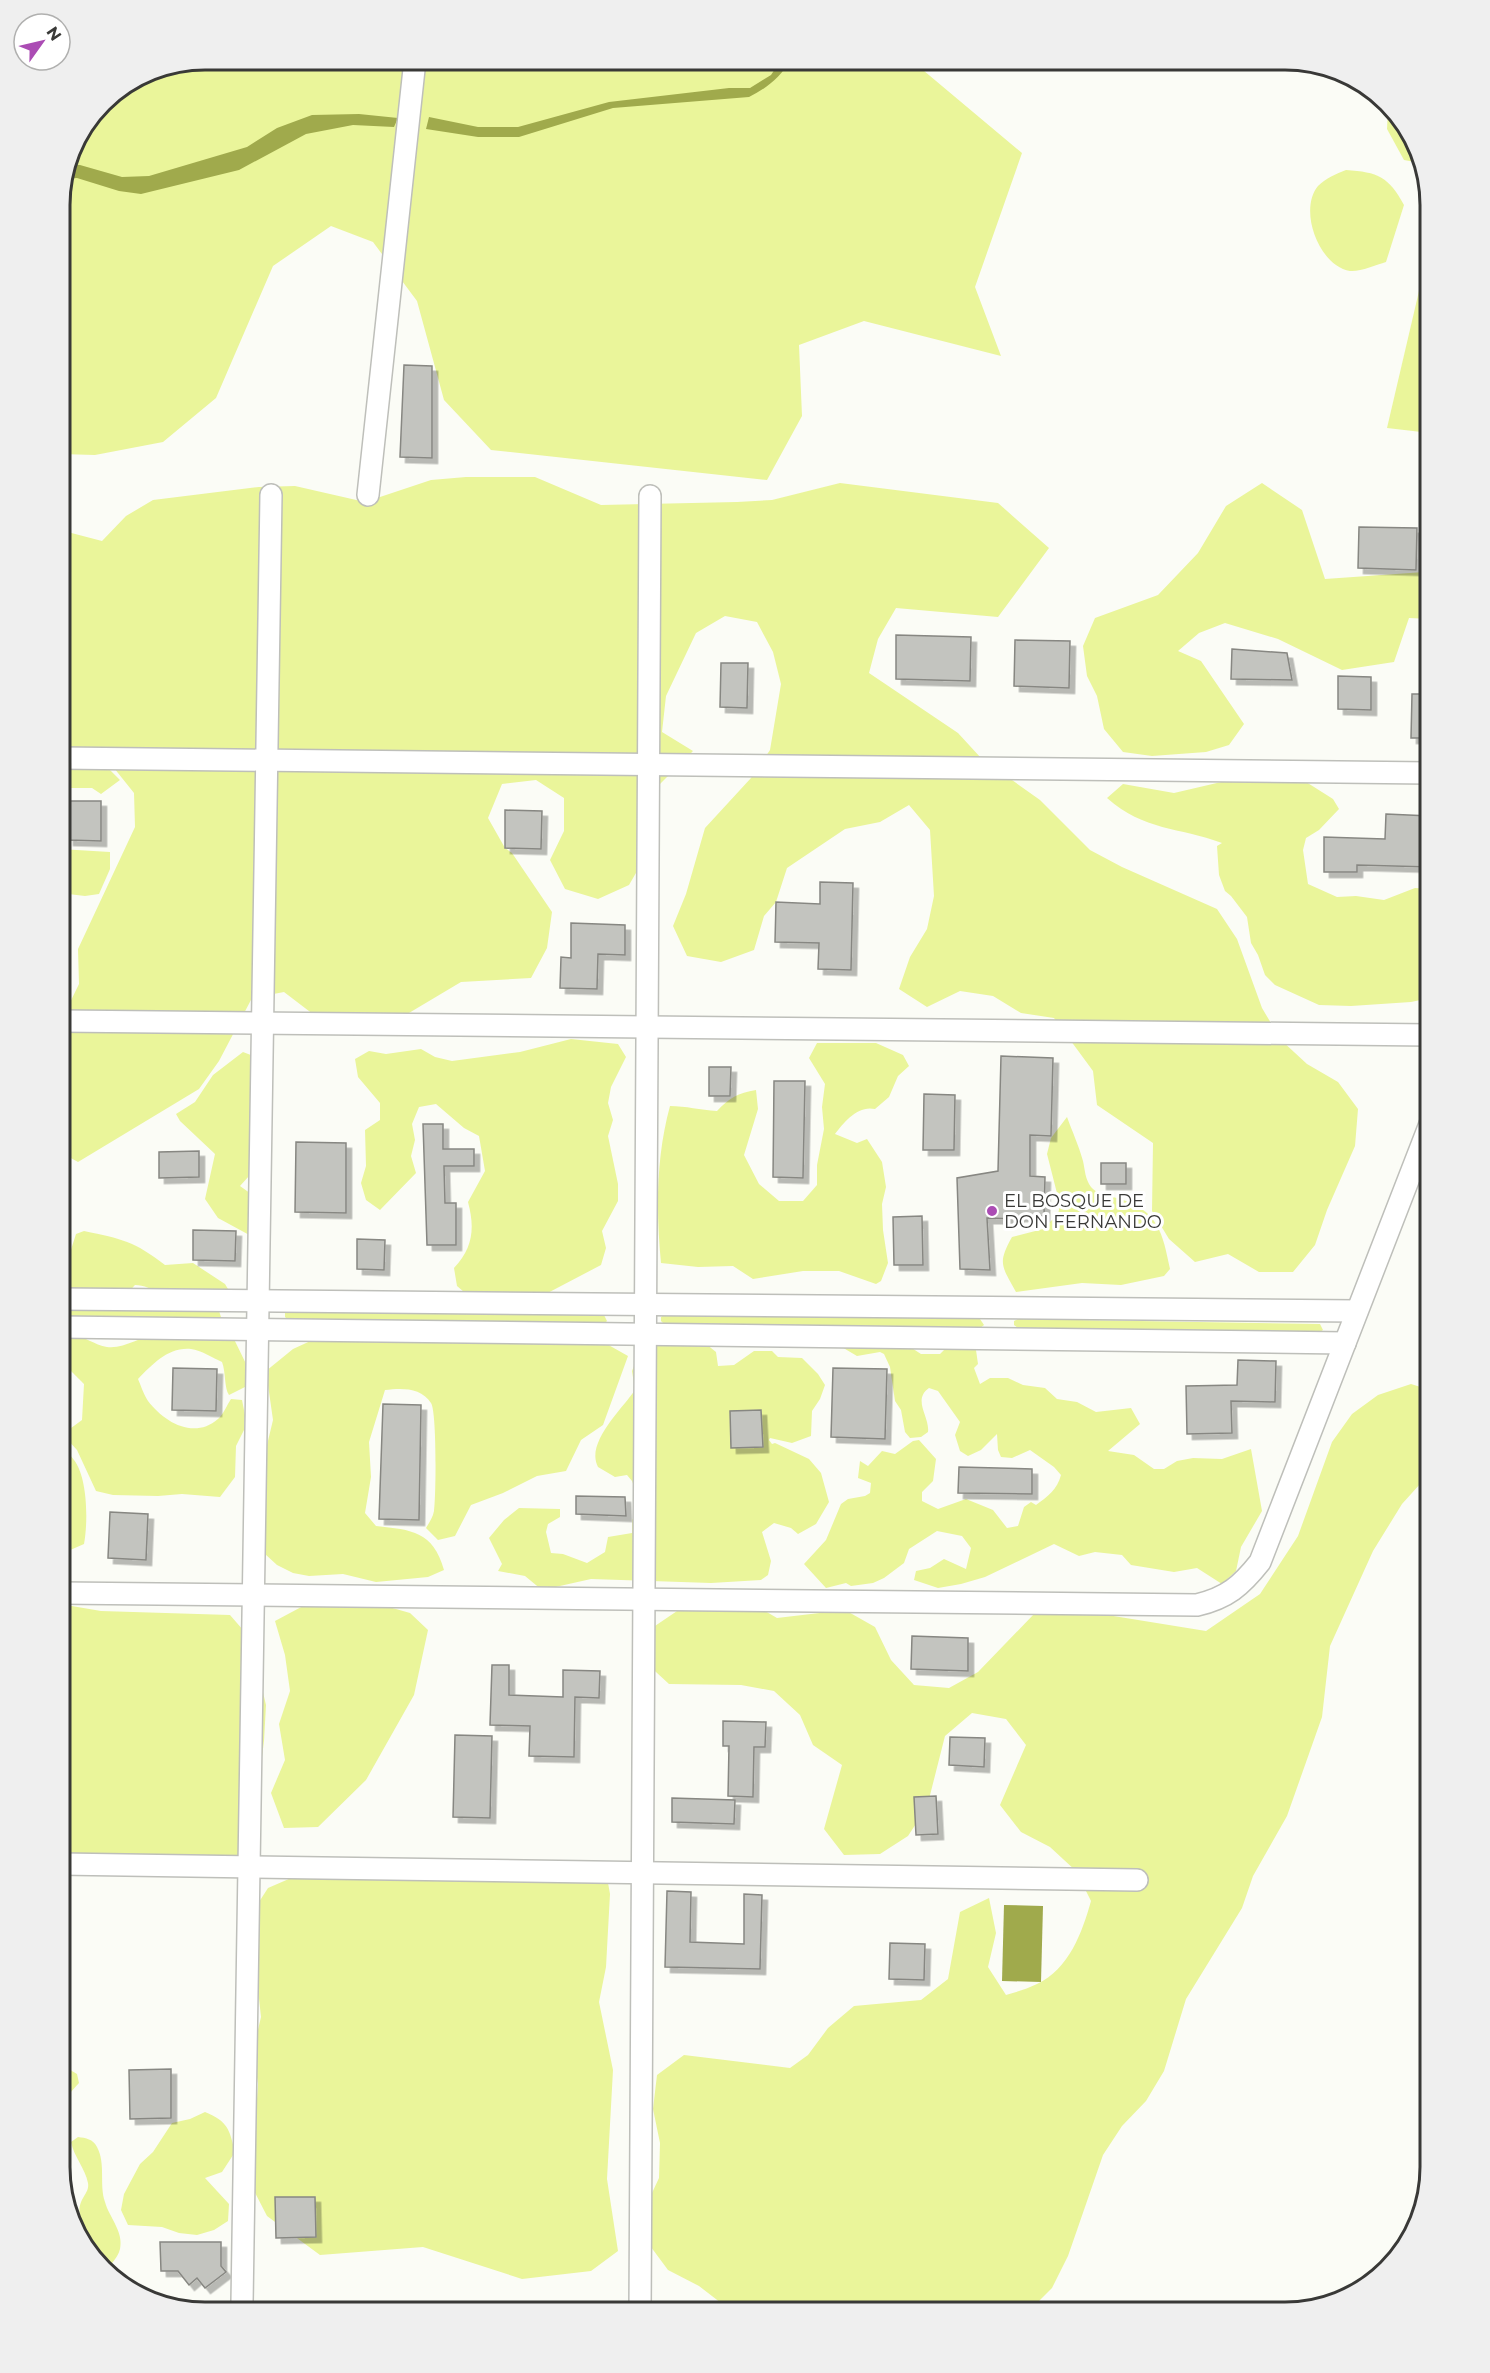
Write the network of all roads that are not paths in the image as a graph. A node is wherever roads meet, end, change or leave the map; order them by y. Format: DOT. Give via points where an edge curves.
graph roads {
  1 [pos="414,71"];
  2 [pos="272,495"];
  3 [pos="368,495"];
  4 [pos="650,496"];
  5 [pos="71,758"];
  6 [pos="267,760"];
  7 [pos="648,764"];
  8 [pos="1420,773"];
  9 [pos="71,1021"];
  10 [pos="263,1023"];
  11 [pos="647,1027"];
  12 [pos="1420,1035"];
  13 [pos="1420,1150"];
  14 [pos="70,1299"];
  15 [pos="258,1301"];
  16 [pos="645,1306"];
  17 [pos="1357,1311"];
  18 [pos="70,1327"];
  19 [pos="258,1330"];
  20 [pos="645,1334"];
  21 [pos="1345,1343"];
  22 [pos="70,1593"];
  23 [pos="254,1596"];
  24 [pos="644,1599"];
  25 [pos="70,1864"];
  26 [pos="249,1867"];
  27 [pos="642,1873"];
  28 [pos="1137,1880"];
  29 [pos="242,2302"];
  30 [pos="640,2302"];
  1 -- 3 [label="street"];
  2 -- 6 [label="street"];
  4 -- 7 [label="street"];
  5 -- 6 [label="street"];
  6 -- 7 [label="street"];
  6 -- 10 [label="street"];
  7 -- 8 [label="street"];
  7 -- 11 [label="street"];
  9 -- 10 [label="street"];
  10 -- 11 [label="street"];
  10 -- 15 [label="street"];
  11 -- 12 [label="street"];
  11 -- 16 [label="street"];
  13 -- 17 [label="street"];
  14 -- 15 [label="street"];
  15 -- 16 [label="street"];
  15 -- 19 [label="street"];
  16 -- 17 [label="street"];
  16 -- 20 [label="street"];
  17 -- 21 [label="street"];
  18 -- 19 [label="street"];
  19 -- 20 [label="street"];
  19 -- 23 [label="street"];
  20 -- 21 [label="street"];
  20 -- 24 [label="street"];
  21 -- 24 [label="street" via="1260,1562 1233,1591 1215,1601 1197,1605"];
  22 -- 23 [label="street"];
  23 -- 24 [label="street"];
  23 -- 26 [label="street"];
  24 -- 27 [label="street"];
  25 -- 26 [label="street"];
  26 -- 27 [label="street"];
  26 -- 29 [label="street"];
  27 -- 28 [label="street"];
  27 -- 30 [label="street"];
}
